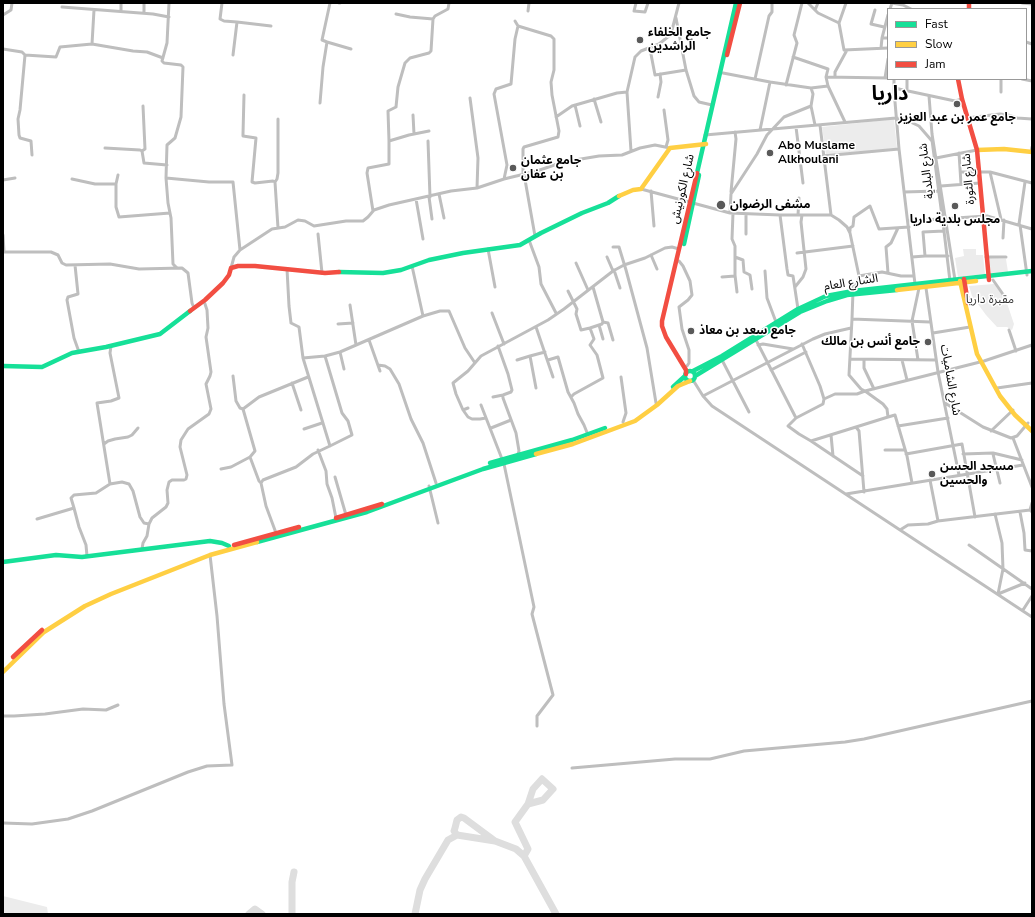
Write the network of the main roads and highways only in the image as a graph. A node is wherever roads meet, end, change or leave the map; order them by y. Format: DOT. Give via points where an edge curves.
graph roads {
  1 [pos="736,3"];
  2 [pos="740,3"];
  3 [pos="958,80"];
  4 [pos="707,134"];
  5 [pos="705,144"];
  6 [pos="977,150"];
  7 [pos="1032,150"];
  8 [pos="691,202"];
  9 [pos="1029,273"];
  10 [pos="990,279"];
  11 [pos="950,280"];
  12 [pos="959,281"];
  13 [pos="917,287"];
  14 [pos="852,293"];
  15 [pos="723,358"];
  16 [pos="982,362"];
  17 [pos="3,366"];
  18 [pos="692,371"];
  19 [pos="686,375"];
  20 [pos="693,379"];
  21 [pos="1013,411"];
  22 [pos="621,424"];
  23 [pos="1029,425"];
  24 [pos="1032,431"];
  25 [pos="530,453"];
  26 [pos="503,461"];
  27 [pos="429,487"];
  28 [pos="360,513"];
  29 [pos="300,529"];
  30 [pos="230,548"];
  31 [pos="3,562"];
  32 [pos="3,668"];
  33 [pos="3,672"];
  1 -- 4 [label="main road, شارع الكورنيش"];
  2 -- 4 [label="main road, شارع الكورنيش"];
  3 -- 6 [label="main road, شارع الثورة"];
  4 -- 5 [label="main road, شارع الكورنيش"];
  5 -- 8 [label="main road, شارع الكورنيش"];
  5 -- 17 [label="main road" via="668,147 641,189 616,197 512,247 429,260 401,270 383,272 322,273 245,266 231,268 229,275 204,301 160,334 72,353 42,367"];
  6 -- 7 [label="main road"];
  6 -- 10 [label="main road, شارع الثورة"];
  8 -- 18 [label="main road, شارع الكورنيش" via="665,327 668,336"];
  8 -- 19 [label="main road, شارع الكورنيش" via="662,321 666,338 686,370"];
  9 -- 10 [label="main road, الشارع العام"];
  10 -- 12 [label="main road, الشارع العام"];
  11 -- 12 [label="main road, الشارع العام"];
  11 -- 13 [label="main road, الشارع العام"];
  11 -- 13 [label="main road, الشارع العام" via="926,288"];
  12 -- 16 [label="main road"];
  12 -- 16 [label="main road" via="977,354"];
  13 -- 14 [label="main road, الشارع العام"];
  14 -- 15 [label="main road, الشارع العام" via="800,312 757,342"];
  14 -- 15 [label="main road, الشارع العام" via="819,298 776,322"];
  15 -- 18 [label="main road, الشارع العام"];
  15 -- 20 [label="main road, الشارع العام"];
  16 -- 21 [label="main road"];
  16 -- 21 [label="main road" via="996,389"];
  18 -- 19 [label="main road, الشارع العام" via="688,371"];
  18 -- 20 [label="main road"];
  19 -- 20 [label="main road, شارع الكورنيش" via="688,380"];
  19 -- 22 [label="main road, الشارع العام" via="656,403"];
  20 -- 22 [label="main road, الشارع العام" via="678,386 658,405 635,420"];
  21 -- 23 [label="main road"];
  22 -- 25 [label="main road"];
  22 -- 25 [label="main road" via="578,442"];
  23 -- 24 [label="main road"];
  25 -- 26 [label="main road"];
  25 -- 26 [label="main road" via="518,454"];
  26 -- 27 [label="main road"];
  26 -- 27 [label="main road"];
  27 -- 28 [label="main road"];
  28 -- 29 [label="main road"];
  28 -- 29 [label="main road"];
  29 -- 30 [label="main road"];
  29 -- 30 [label="main road" via="276,533"];
  30 -- 31 [label="main road" via="222,542 214,541 87,556 56,555"];
  30 -- 32 [label="main road" via="202,555 110,592 63,616 33,637"];
  30 -- 33 [label="main road" via="111,594 65,618 44,632"];
}
